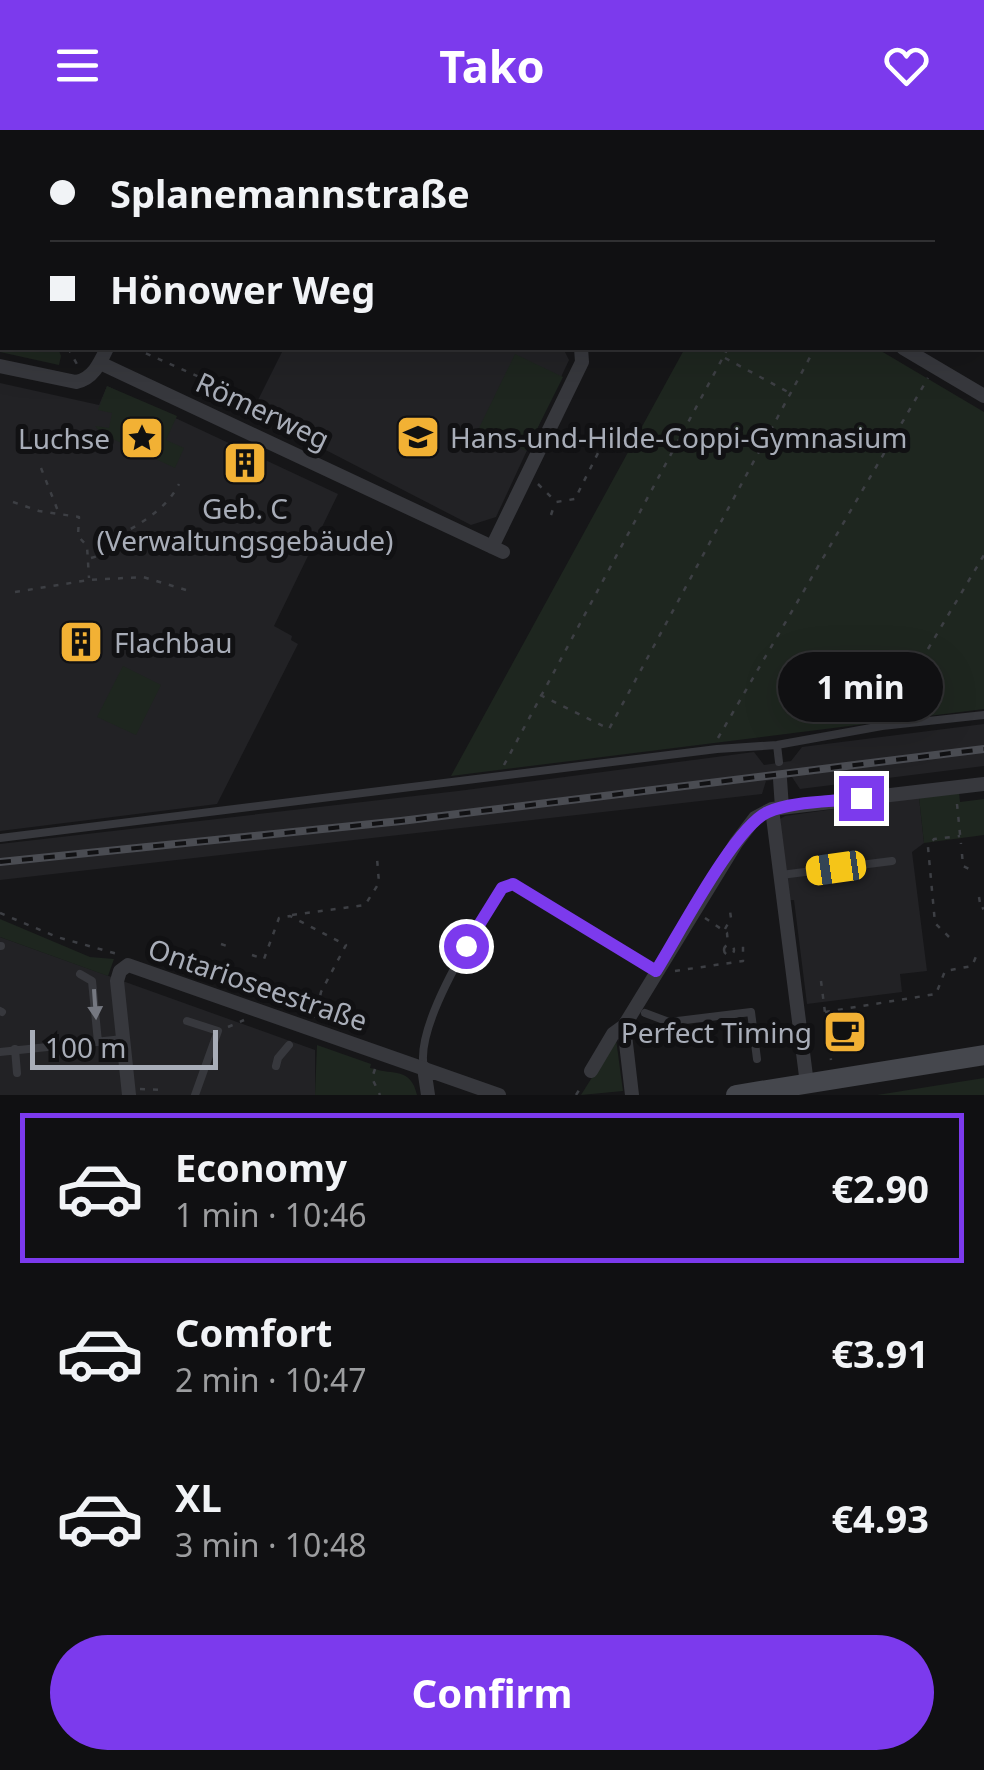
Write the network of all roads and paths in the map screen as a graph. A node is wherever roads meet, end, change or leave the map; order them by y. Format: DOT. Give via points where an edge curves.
graph roads {
  1 [pos="69,350"];
  2 [pos="107,350"];
  3 [pos="138,350"];
  4 [pos="580,350"];
  5 [pos="727,350"];
  6 [pos="814,350"];
  7 [pos="906,350"];
  8 [pos="722,357"];
  9 [pos="100,363"];
  10 [pos="0,366"];
  11 [pos="78,368"];
  12 [pos="220,376"];
  13 [pos="215,384"];
  14 [pos="922,389"];
  15 [pos="790,393"];
  16 [pos="984,396"];
  17 [pos="208,398"];
  18 [pos="600,451"];
  19 [pos="40,468"];
  20 [pos="535,481"];
  21 [pos="179,484"];
  22 [pos="12,502"];
  23 [pos="556,502"];
  24 [pos="58,513"];
  25 [pos="551,515"];
  26 [pos="984,555"];
  27 [pos="89,558"];
  28 [pos="89,580"];
  29 [pos="186,590"];
  30 [pos="15,592"];
  31 [pos="540,695"];
  32 [pos="984,714"];
  33 [pos="882,726"];
  34 [pos="777,744"];
  35 [pos="717,749"];
  36 [pos="778,762"];
  37 [pos="500,776"];
  38 [pos="780,778"];
  39 [pos="984,784"];
  40 [pos="956,804"];
  41 [pos="777,809"];
  42 [pos="960,836"];
  43 [pos="0,838"];
  44 [pos="961,844"];
  45 [pos="962,854"];
  46 [pos="377,858"];
  47 [pos="892,861"];
  48 [pos="973,871"];
  49 [pos="780,875"];
  50 [pos="979,897"];
  51 [pos="984,908"];
  52 [pos="693,911"];
  53 [pos="730,911"];
  54 [pos="0,913"];
  55 [pos="290,916"];
  56 [pos="724,930"];
  57 [pos="949,937"];
  58 [pos="743,942"];
  59 [pos="221,944"];
  60 [pos="233,948"];
  61 [pos="978,952"];
  62 [pos="252,955"];
  63 [pos="731,963"];
  64 [pos="128,966"];
  65 [pos="658,968"];
  66 [pos="80,974"];
  67 [pos="821,981"];
  68 [pos="264,1012"];
  69 [pos="825,1012"];
  70 [pos="645,1014"];
  71 [pos="187,1021"];
  72 [pos="624,1026"];
  73 [pos="313,1030"];
  74 [pos="218,1031"];
  75 [pos="123,1040"];
  76 [pos="98,1042"];
  77 [pos="289,1046"];
  78 [pos="8,1051"];
  79 [pos="984,1055"];
  80 [pos="757,1059"];
  81 [pos="832,1060"];
  82 [pos="276,1066"];
  83 [pos="424,1068"];
  84 [pos="375,1070"];
  85 [pos="591,1071"];
  86 [pos="18,1074"];
  87 [pos="807,1084"];
  88 [pos="163,1090"];
  89 [pos="135,1092"];
  90 [pos="195,1095"];
  91 [pos="380,1095"];
  92 [pos="428,1095"];
  93 [pos="500,1095"];
  94 [pos="576,1095"];
  95 [pos="632,1095"];
  96 [pos="736,1095"];
  1 -- 11 [label="path"];
  2 -- 9 [label="street"];
  3 -- 13 [label="path"];
  4 -- 9 [label="street, Römerweg" via="582,362 498,549"];
  5 -- 8 [label="path"];
  6 -- 15 [label="path"];
  7 -- 16 [label="street"];
  8 -- 15 [label="path"];
  8 -- 31 [label="path"];
  9 -- 10 [label="street" via="76,382"];
  12 -- 13 [label="path"];
  13 -- 17 [label="path"];
  14 -- 35 [label="path" via="745,688"];
  15 -- 31 [label="path" via="609,729"];
  18 -- 23 [label="path" via="575,499"];
  19 -- 24 [label="path"];
  20 -- 23 [label="path"];
  21 -- 27 [label="path" via="171,502"];
  22 -- 24 [label="path"];
  23 -- 25 [label="path"];
  24 -- 27 [label="path" via="80,517 78,536"];
  26 -- 33 [label="path"];
  27 -- 28 [label="path"];
  28 -- 29 [label="path" via="142,577"];
  28 -- 30 [label="path"];
  31 -- 37 [label="path"];
  32 -- 33 [label="lane"];
  33 -- 34 [label="lane"];
  34 -- 35 [label="lane"];
  34 -- 36 [label="lane"];
  35 -- 37 [label="lane"];
  37 -- 43 [label="lane"];
  38 -- 41 [label="street"];
  39 -- 41 [label="street"];
  40 -- 42 [label="path"];
  41 -- 49 [label="street"];
  41 -- 52 [label="street" via="755,818"];
  42 -- 44 [label="path"];
  42 -- 57 [label="path" via="934,838 928,847 935,923"];
  45 -- 48 [label="path"];
  46 -- 55 [label="path" via="379,883 366,905"];
  47 -- 49 [label="lane"];
  49 -- 87 [label="street"];
  50 -- 51 [label="path"];
  52 -- 56 [label="path"];
  52 -- 65 [label="street"];
  53 -- 56 [label="path"];
  54 -- 64 [label="path" via="122,955"];
  55 -- 62 [label="path" via="279,918 264,959"];
  55 -- 73 [label="path" via="346,945 321,992"];
  56 -- 63 [label="path"];
  58 -- 63 [label="path" via="743,961"];
  59 -- 60 [label="path"];
  61 -- 69 [label="path" via="972,966 945,971 936,994"];
  63 -- 65 [label="path" via="675,972"];
  64 -- 68 [label="street, Ontarioseestraße"];
  64 -- 75 [label="street, Ontarioseestraße" via="117,981"];
  65 -- 72 [label="street"];
  65 -- 83 [label="lane" via="513,884 502,888 448,975 420,1054"];
  66 -- 76 [label="lane, one-way" via="92,980"];
  67 -- 69 [label="path"];
  68 -- 73 [label="street, Ontarioseestraße"];
  68 -- 74 [label="path"];
  69 -- 81 [label="path"];
  70 -- 80 [label="lane" via="669,1022 751,1012"];
  71 -- 74 [label="lane"];
  72 -- 85 [label="street"];
  72 -- 95 [label="street"];
  73 -- 83 [label="street, Ontarioseestraße"];
  74 -- 90 [label="lane"];
  75 -- 76 [label="lane"];
  75 -- 89 [label="street, Ontarioseestraße"];
  76 -- 78 [label="lane"];
  77 -- 82 [label="lane"];
  78 -- 86 [label="lane"];
  79 -- 87 [label="street"];
  83 -- 92 [label="street"];
  83 -- 93 [label="street, Ontarioseestraße"];
  84 -- 91 [label="path"];
  85 -- 94 [label="path"];
  87 -- 96 [label="street"];
  88 -- 89 [label="path"];
}
